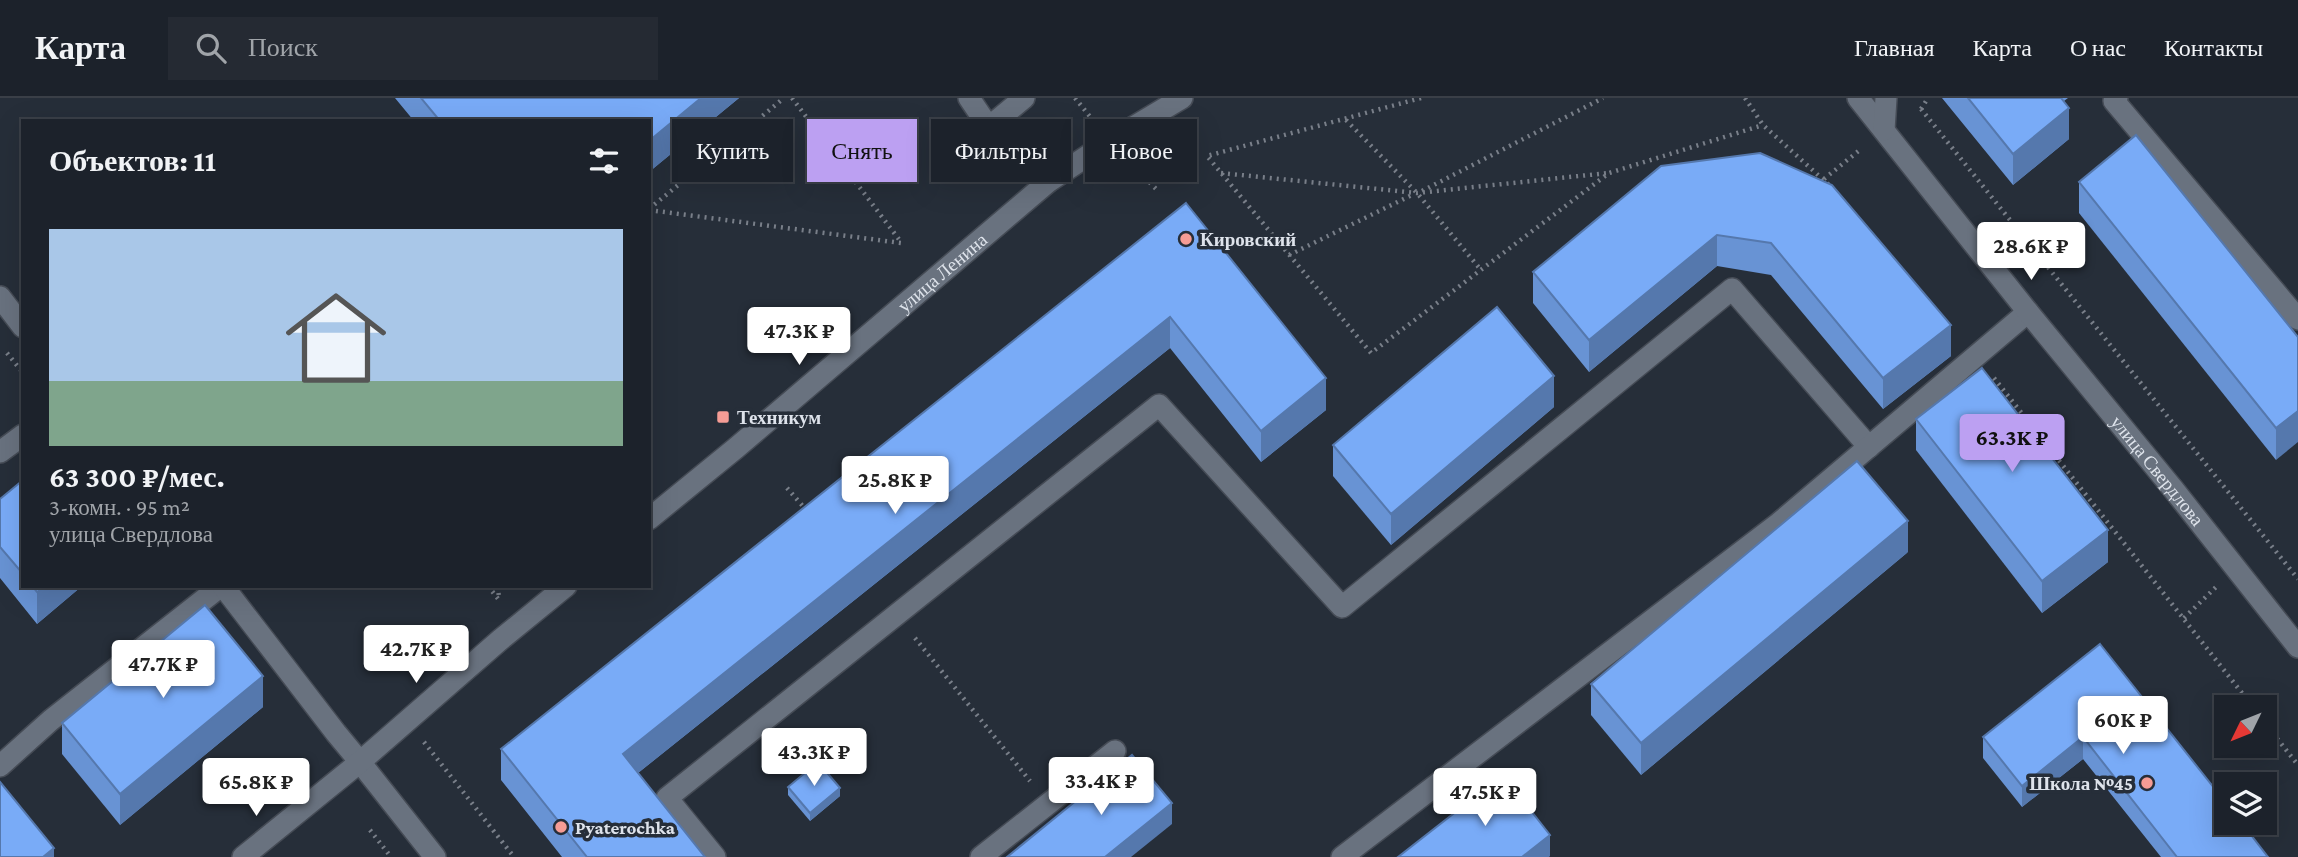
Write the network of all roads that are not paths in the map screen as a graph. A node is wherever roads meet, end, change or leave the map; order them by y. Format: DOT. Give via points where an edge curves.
graph roads {
  1 [pos="969,98"];
  2 [pos="1024,98"];
  3 [pos="1182,98"];
  4 [pos="1858,98"];
  5 [pos="1886,98"];
  6 [pos="2117,98"];
  7 [pos="983,119"];
  8 [pos="999,119"];
  9 [pos="1884,130"];
  10 [pos="1071,166"];
  11 [pos="1047,182"];
  12 [pos="0,298"];
  13 [pos="2028,312"];
  14 [pos="2298,319"];
  15 [pos="21,324"];
  16 [pos="21,436"];
  17 [pos="1869,447"];
  18 [pos="0,452"];
  19 [pos="651,517"];
  20 [pos="219,588"];
  21 [pos="224,588"];
  22 [pos="564,588"];
  23 [pos="2298,648"];
  24 [pos="1115,751"];
  25 [pos="360,762"];
  26 [pos="0,766"];
  27 [pos="243,857"];
  28 [pos="435,857"];
  29 [pos="715,857"];
  30 [pos="981,857"];
  31 [pos="1342,857"];
  1 -- 7 [label="main road"];
  2 -- 8 [label="main road"];
  3 -- 10 [label="main road, улица Ленина"];
  4 -- 9 [label="main road, улица Свердлова"];
  5 -- 9 [label="main road"];
  6 -- 14 [label="main road" via="2114,101"];
  9 -- 13 [label="main road, улица Свердлова"];
  11 -- 19 [label="main road, улица Ленина"];
  12 -- 15 [label="main road"];
  13 -- 17 [label="main road"];
  13 -- 23 [label="main road, улица Свердлова" via="2175,489"];
  16 -- 18 [label="main road"];
  17 -- 29 [label="main road" via="1732,289 1342,607 1159,405 667,798"];
  17 -- 31 [label="main road" via="1779,523"];
  20 -- 26 [label="main road" via="51,720"];
  21 -- 25 [label="main road"];
  22 -- 25 [label="main road"];
  24 -- 30 [label="main road"];
  25 -- 27 [label="main road"];
  25 -- 28 [label="main road"];
}
